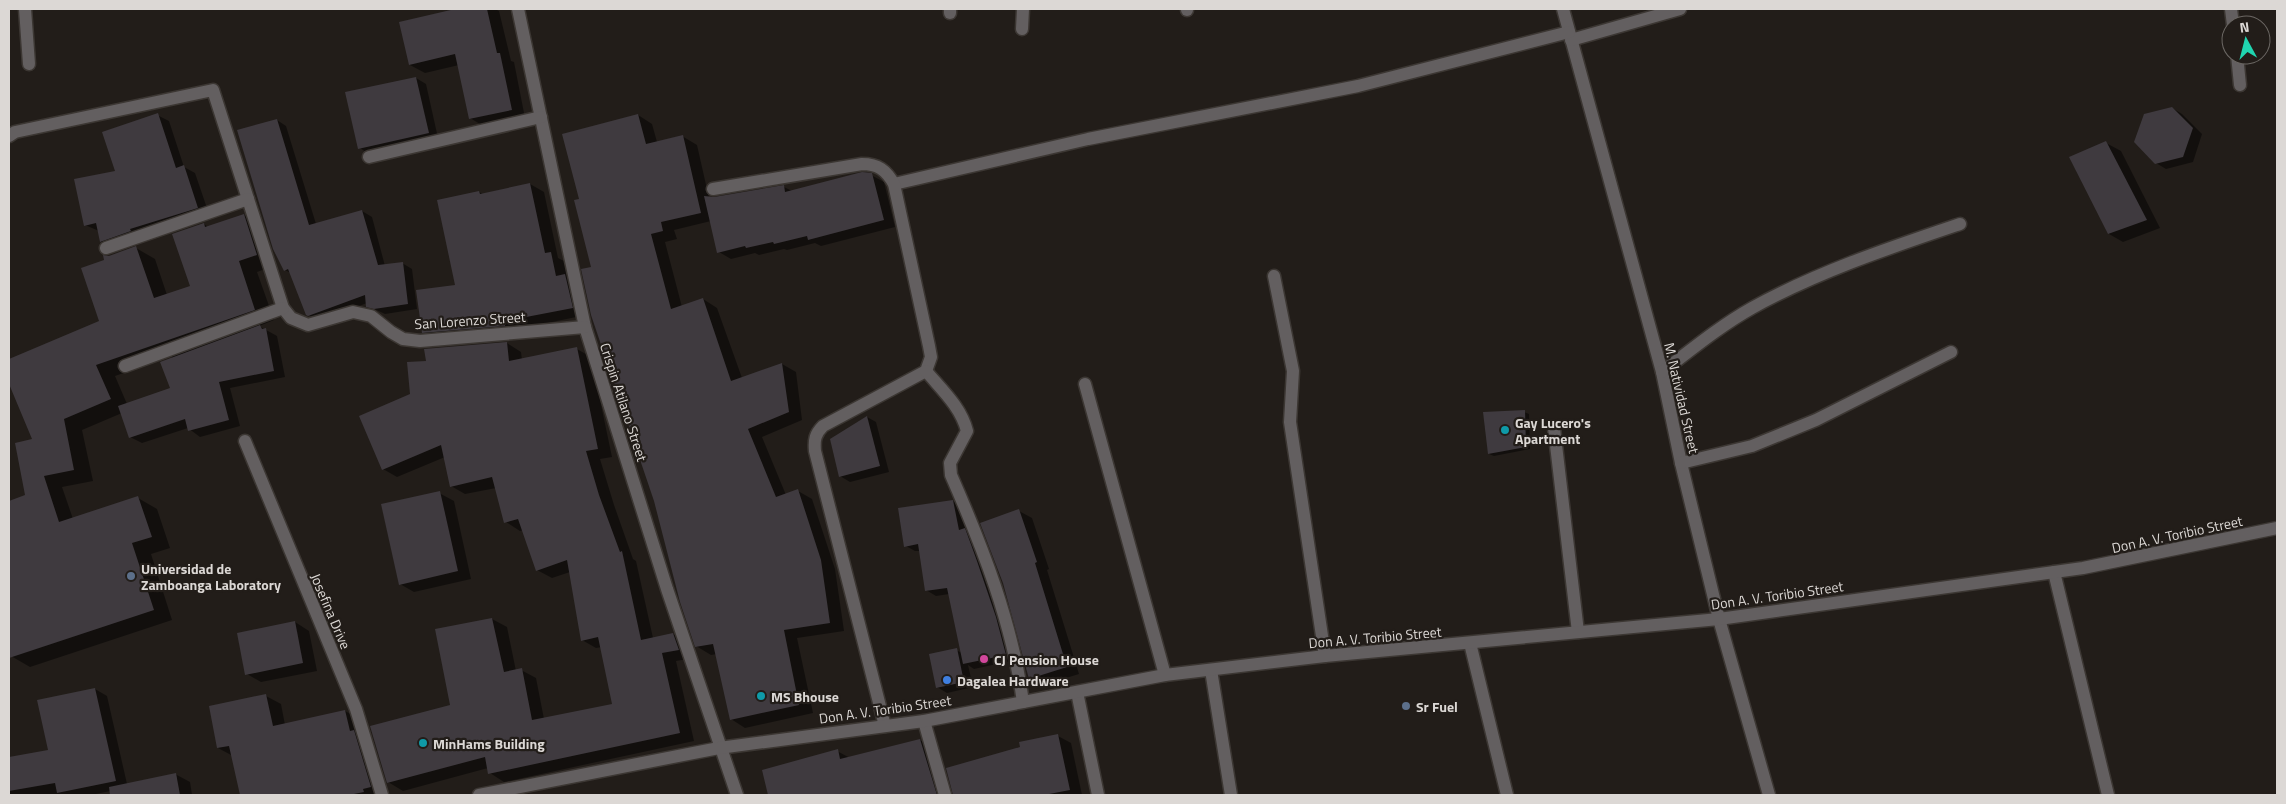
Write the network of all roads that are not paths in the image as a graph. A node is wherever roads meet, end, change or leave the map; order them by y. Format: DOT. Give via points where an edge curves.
graph roads {
  1 [pos="25,9"];
  2 [pos="518,9"];
  3 [pos="1023,9"];
  4 [pos="1563,9"];
  5 [pos="1680,9"];
  6 [pos="1022,29"];
  7 [pos="1570,36"];
  8 [pos="29,64"];
  9 [pos="2238,65"];
  10 [pos="2240,85"];
  11 [pos="541,117"];
  12 [pos="9,136"];
  13 [pos="369,157"];
  14 [pos="894,184"];
  15 [pos="713,189"];
  16 [pos="248,199"];
  17 [pos="1960,224"];
  18 [pos="106,248"];
  19 [pos="1274,276"];
  20 [pos="283,308"];
  21 [pos="585,327"];
  22 [pos="1951,352"];
  23 [pos="125,366"];
  24 [pos="926,371"];
  25 [pos="1662,372"];
  26 [pos="1085,384"];
  27 [pos="1554,428"];
  28 [pos="245,441"];
  29 [pos="1681,463"];
  30 [pos="2277,528"];
  31 [pos="2054,572"];
  32 [pos="1719,619"];
  33 [pos="1578,632"];
  34 [pos="1470,643"];
  35 [pos="1325,656"];
  36 [pos="1211,670"];
  37 [pos="1165,675"];
  38 [pos="1077,692"];
  39 [pos="1023,702"];
  40 [pos="924,721"];
  41 [pos="886,726"];
  42 [pos="719,748"];
  43 [pos="382,795"];
  44 [pos="479,795"];
  45 [pos="736,795"];
  46 [pos="945,795"];
  47 [pos="1098,795"];
  48 [pos="1230,795"];
  49 [pos="1507,795"];
  50 [pos="1769,795"];
  51 [pos="2108,795"];
  1 -- 8 [label="street"];
  2 -- 11 [label="street, Crispin Atilano Street"];
  3 -- 6 [label="street"];
  4 -- 7 [label="street, M. Natividad Street"];
  5 -- 7 [label="street"];
  7 -- 14 [label="street" via="1358,86 1088,138"];
  7 -- 25 [label="street, M. Natividad Street"];
  9 -- 10 [label="street"];
  11 -- 13 [label="street"];
  11 -- 21 [label="street, Crispin Atilano Street"];
  12 -- 16 [label="street" via="15,132 213,90"];
  14 -- 15 [label="street" via="888,172 875,164 862,164"];
  14 -- 24 [label="street" via="931,357"];
  16 -- 18 [label="street"];
  16 -- 20 [label="street"];
  17 -- 25 [label="street" via="1789,289 1703,340"];
  19 -- 35 [label="street" via="1293,371 1290,422"];
  20 -- 21 [label="street, San Lorenzo Street" via="291,318 308,324 353,312 371,316 391,332 420,341"];
  20 -- 23 [label="street"];
  21 -- 42 [label="street, Crispin Atilano Street"];
  22 -- 29 [label="street" via="1816,420 1752,446"];
  24 -- 39 [label="street" via="960,410 965,421 967,431 950,463 952,474 991,574 1013,649"];
  24 -- 41 [label="street" via="823,426 816,432 814,441"];
  25 -- 29 [label="street, M. Natividad Street"];
  26 -- 37 [label="street"];
  27 -- 33 [label="street"];
  28 -- 43 [label="street, Josefina Drive" via="356,709"];
  29 -- 32 [label="street, M. Natividad Street"];
  30 -- 31 [label="street, Don A. V. Toribio Street"];
  31 -- 32 [label="street, Don A. V. Toribio Street"];
  31 -- 51 [label="street"];
  32 -- 33 [label="street, Don A. V. Toribio Street"];
  32 -- 50 [label="street, M. Natividad Street"];
  33 -- 34 [label="street, Don A. V. Toribio Street"];
  34 -- 35 [label="street, Don A. V. Toribio Street"];
  34 -- 49 [label="street"];
  35 -- 36 [label="street, Don A. V. Toribio Street"];
  36 -- 37 [label="street, Don A. V. Toribio Street"];
  36 -- 48 [label="street"];
  37 -- 38 [label="street, Don A. V. Toribio Street"];
  38 -- 39 [label="street, Don A. V. Toribio Street"];
  38 -- 47 [label="street"];
  39 -- 40 [label="street, Don A. V. Toribio Street"];
  40 -- 41 [label="street, Don A. V. Toribio Street"];
  40 -- 46 [label="street"];
  41 -- 42 [label="street, Don A. V. Toribio Street"];
  42 -- 44 [label="street, Don A. V. Toribio Street"];
  42 -- 45 [label="street, Crispin Atilano Street"];
}
